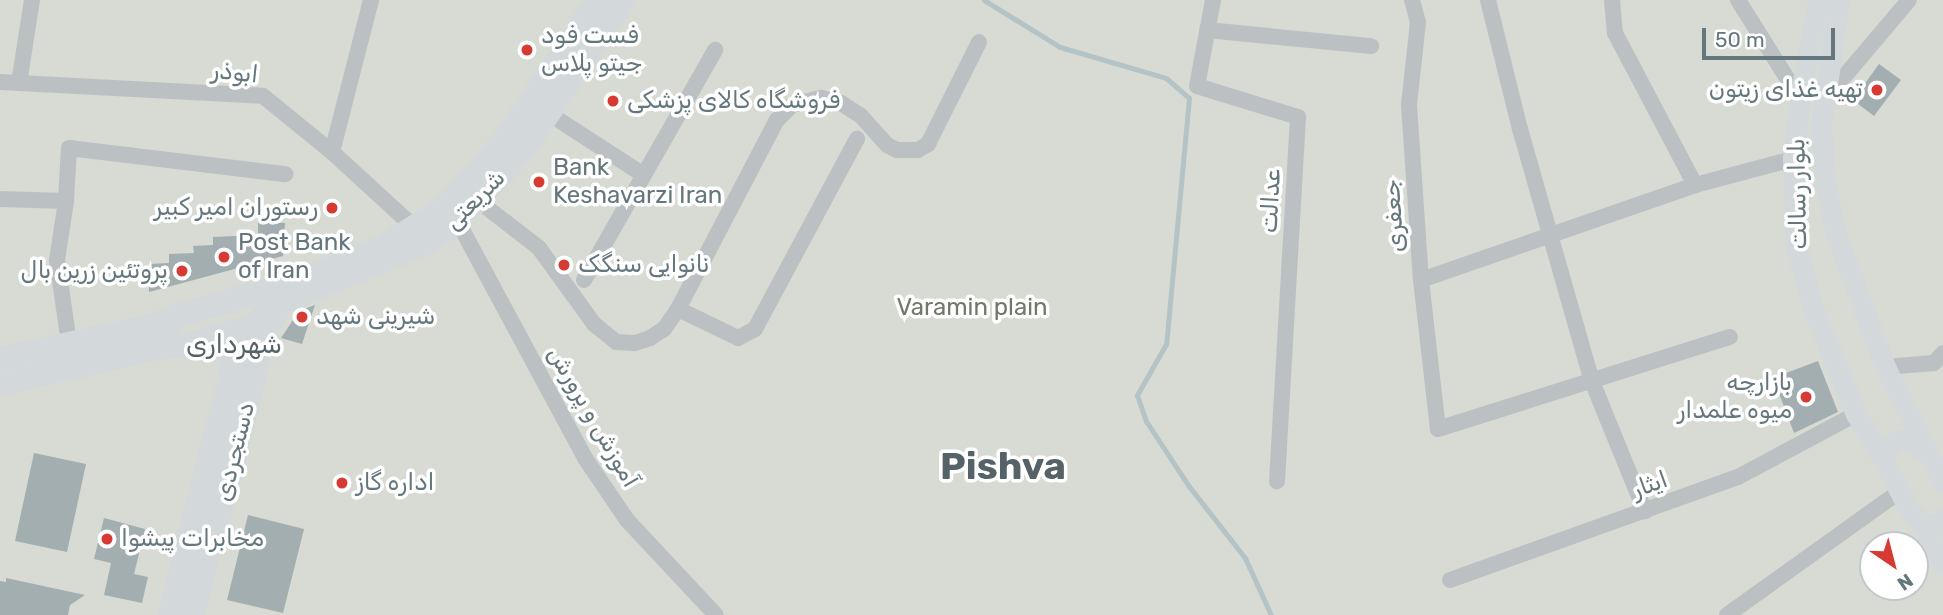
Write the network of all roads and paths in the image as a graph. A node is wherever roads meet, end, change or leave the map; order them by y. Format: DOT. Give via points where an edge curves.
graph roads {
  1 [pos="32,0"];
  2 [pos="371,0"];
  3 [pos="597,0"];
  4 [pos="624,0"];
  5 [pos="1213,0"];
  6 [pos="1412,0"];
  7 [pos="1488,0"];
  8 [pos="1612,0"];
  9 [pos="1738,0"];
  10 [pos="1818,0"];
  11 [pos="1839,0"];
  12 [pos="1909,0"];
  13 [pos="1207,30"];
  14 [pos="979,42"];
  15 [pos="1371,46"];
  16 [pos="715,50"];
  17 [pos="0,82"];
  18 [pos="19,83"];
  19 [pos="1826,98"];
  20 [pos="1800,99"];
  21 [pos="548,113"];
  22 [pos="857,139"];
  23 [pos="332,152"];
  24 [pos="1793,159"];
  25 [pos="285,174"];
  26 [pos="644,175"];
  27 [pos="1695,185"];
  28 [pos="0,199"];
  29 [pos="477,200"];
  30 [pos="66,201"];
  31 [pos="458,222"];
  32 [pos="416,229"];
  33 [pos="1550,236"];
  34 [pos="584,280"];
  35 [pos="1421,280"];
  36 [pos="243,297"];
  37 [pos="292,298"];
  38 [pos="678,309"];
  39 [pos="176,316"];
  40 [pos="255,323"];
  41 [pos="1730,337"];
  42 [pos="69,343"];
  43 [pos="184,346"];
  44 [pos="1943,353"];
  45 [pos="257,358"];
  46 [pos="0,359"];
  47 [pos="1885,368"];
  48 [pos="1591,379"];
  49 [pos="0,384"];
  50 [pos="237,399"];
  51 [pos="1857,414"];
  52 [pos="1923,449"];
  53 [pos="1882,457"];
  54 [pos="1277,481"];
  55 [pos="1943,483"];
  56 [pos="1899,492"];
  57 [pos="1646,510"];
  58 [pos="1933,522"];
  59 [pos="1943,564"];
  60 [pos="1450,580"];
  61 [pos="170,615"];
  62 [pos="193,615"];
  63 [pos="716,615"];
  64 [pos="1727,615"];
  1 -- 18 [label="street"];
  2 -- 23 [label="street"];
  3 -- 32 [label="main road, شریعتی" via="506,138 445,208"];
  4 -- 21 [label="main road, شریعتی"];
  5 -- 13 [label="street, عدالت"];
  6 -- 35 [label="street, جعفری" via="1418,22 1409,106"];
  7 -- 33 [label="street"];
  8 -- 27 [label="street" via="1615,33"];
  9 -- 20 [label="street"];
  10 -- 20 [label="main road, بلوار رسالت"];
  11 -- 19 [label="main road, بلوار رسالت"];
  12 -- 19 [label="street"];
  13 -- 15 [label="street"];
  13 -- 54 [label="street, عدالت" via="1197,86 1298,117"];
  14 -- 38 [label="street" via="928,144 918,150 887,145 861,116 841,103 821,97 792,106 777,120"];
  16 -- 26 [label="street"];
  17 -- 18 [label="street, ابوذر"];
  18 -- 23 [label="street, ابوذر" via="263,96"];
  19 -- 47 [label="main road, بلوار رسالت" via="1821,127 1825,183 1837,237"];
  20 -- 24 [label="main road, بلوار رسالت"];
  21 -- 26 [label="street"];
  21 -- 29 [label="main road, شریعتی" via="526,147"];
  22 -- 38 [label="street" via="755,329 737,338"];
  23 -- 32 [label="street, ابوذر"];
  24 -- 27 [label="street"];
  24 -- 51 [label="main road, بلوار رسالت" via="1796,247 1814,311"];
  25 -- 30 [label="street" via="69,148"];
  26 -- 34 [label="street"];
  27 -- 33 [label="street"];
  28 -- 30 [label="street"];
  29 -- 31 [label="main road, شریعتی"];
  29 -- 38 [label="street" via="539,248 594,324 615,342 650,338 664,329"];
  30 -- 42 [label="street" via="57,260"];
  31 -- 37 [label="main road, شریعتی" via="425,244"];
  31 -- 63 [label="street, آموزش و پرورش" via="585,458 627,520"];
  32 -- 36 [label="main road, شریعتی" via="291,284"];
  33 -- 35 [label="street"];
  33 -- 48 [label="street"];
  35 -- 48 [label="street, جعفری" via="1438,429"];
  36 -- 39 [label="main road, شریعتی"];
  36 -- 40 [label="main road" via="256,303"];
  37 -- 40 [label="main road, شریعتی"];
  37 -- 45 [label="main road, دستجردی" via="267,323"];
  39 -- 42 [label="main road" via="155,325"];
  39 -- 43 [label="main road" via="168,323 167,337 175,346"];
  40 -- 43 [label="main road, شریعتی"];
  40 -- 45 [label="main road" via="248,333"];
  41 -- 48 [label="street"];
  42 -- 46 [label="main road"];
  43 -- 49 [label="main road"];
  43 -- 50 [label="main road, دستجردی" via="208,345 225,353"];
  44 -- 47 [label="street" via="1934,363"];
  45 -- 50 [label="main road, دستجردی"];
  47 -- 52 [label="main road, بلوار رسالت"];
  48 -- 57 [label="street"];
  50 -- 61 [label="main road, دستجردی"];
  50 -- 62 [label="main road, دستجردی"];
  51 -- 53 [label="main road, بلوار رسالت"];
  51 -- 57 [label="street, ایثار" via="1738,477"];
  52 -- 53 [label="main road" via="1909,440 1894,442"];
  52 -- 55 [label="main road, بلوار رسالت"];
  53 -- 56 [label="main road, بلوار رسالت"];
  56 -- 58 [label="main road, بلوار رسالت" via="1912,515"];
  56 -- 64 [label="street"];
  57 -- 60 [label="street, ایثار"];
  58 -- 59 [label="main road"];
}
